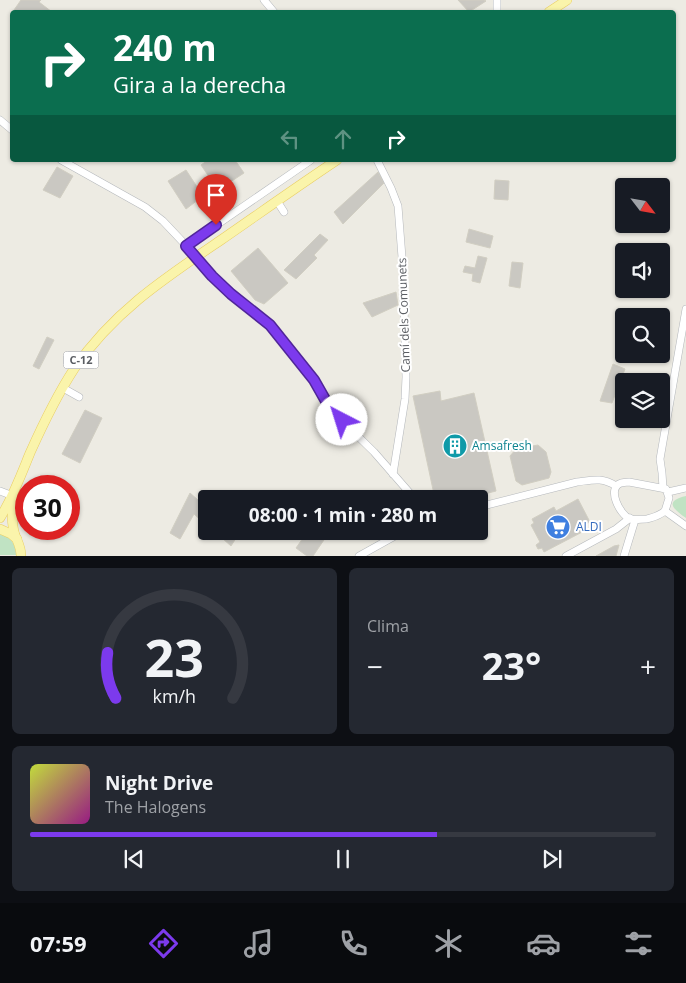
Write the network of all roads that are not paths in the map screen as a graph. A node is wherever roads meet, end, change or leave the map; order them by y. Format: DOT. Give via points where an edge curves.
graph roads {
  1 [pos="264,0"];
  2 [pos="567,0"];
  3 [pos="272,10"];
  4 [pos="552,10"];
  5 [pos="0,120"];
  6 [pos="10,128"];
  7 [pos="65,162"];
  8 [pos="308,162"];
  9 [pos="334,162"];
  10 [pos="378,162"];
  11 [pos="277,201"];
  12 [pos="284,212"];
  13 [pos="186,246"];
  14 [pos="196,256"];
  15 [pos="686,309"];
  16 [pos="63,388"];
  17 [pos="79,397"];
  18 [pos="394,474"];
  19 [pos="616,486"];
  20 [pos="686,488"];
  21 [pos="407,490"];
  22 [pos="665,490"];
  23 [pos="0,491"];
  24 [pos="14,492"];
  25 [pos="488,505"];
  26 [pos="665,511"];
  27 [pos="0,518"];
  28 [pos="632,519"];
  29 [pos="686,526"];
  30 [pos="0,529"];
  31 [pos="15,533"];
  32 [pos="15,538"];
  33 [pos="17,540"];
  34 [pos="388,540"];
  35 [pos="21,554"];
  36 [pos="359,556"];
  37 [pos="566,556"];
  38 [pos="624,556"];
  1 -- 3 [label="street"];
  2 -- 4 [label="main road"];
  5 -- 6 [label="street"];
  7 -- 13 [label="street" via="145,207"];
  8 -- 13 [label="street"];
  9 -- 11 [label="main road, C-12"];
  10 -- 18 [label="street, Camí dels Comunets" via="398,206 403,270 406,377"];
  11 -- 12 [label="street"];
  11 -- 14 [label="main road, C-12"];
  13 -- 14 [label="street"];
  14 -- 16 [label="main road, C-12" via="110,324"];
  14 -- 18 [label="street" via="231,294 270,325 314,380 331,410"];
  15 -- 22 [label="street" via="660,459"];
  16 -- 17 [label="street"];
  16 -- 24 [label="main road, C-12" via="46,418"];
  18 -- 21 [label="street"];
  19 -- 22 [label="street" via="629,482"];
  19 -- 25 [label="street" via="607,481 577,482"];
  19 -- 28 [label="street" via="614,492 619,508"];
  20 -- 22 [label="street"];
  22 -- 26 [label="street" via="669,498"];
  23 -- 24 [label="street"];
  24 -- 27 [label="main road, C-12"];
  24 -- 31 [label="main road, C-12"];
  26 -- 28 [label="street" via="656,517"];
  26 -- 29 [label="street"];
  28 -- 37 [label="street"];
  28 -- 38 [label="street"];
  30 -- 32 [label="main road"];
  33 -- 35 [label="main road, C-12"];
  34 -- 36 [label="street"];
}
